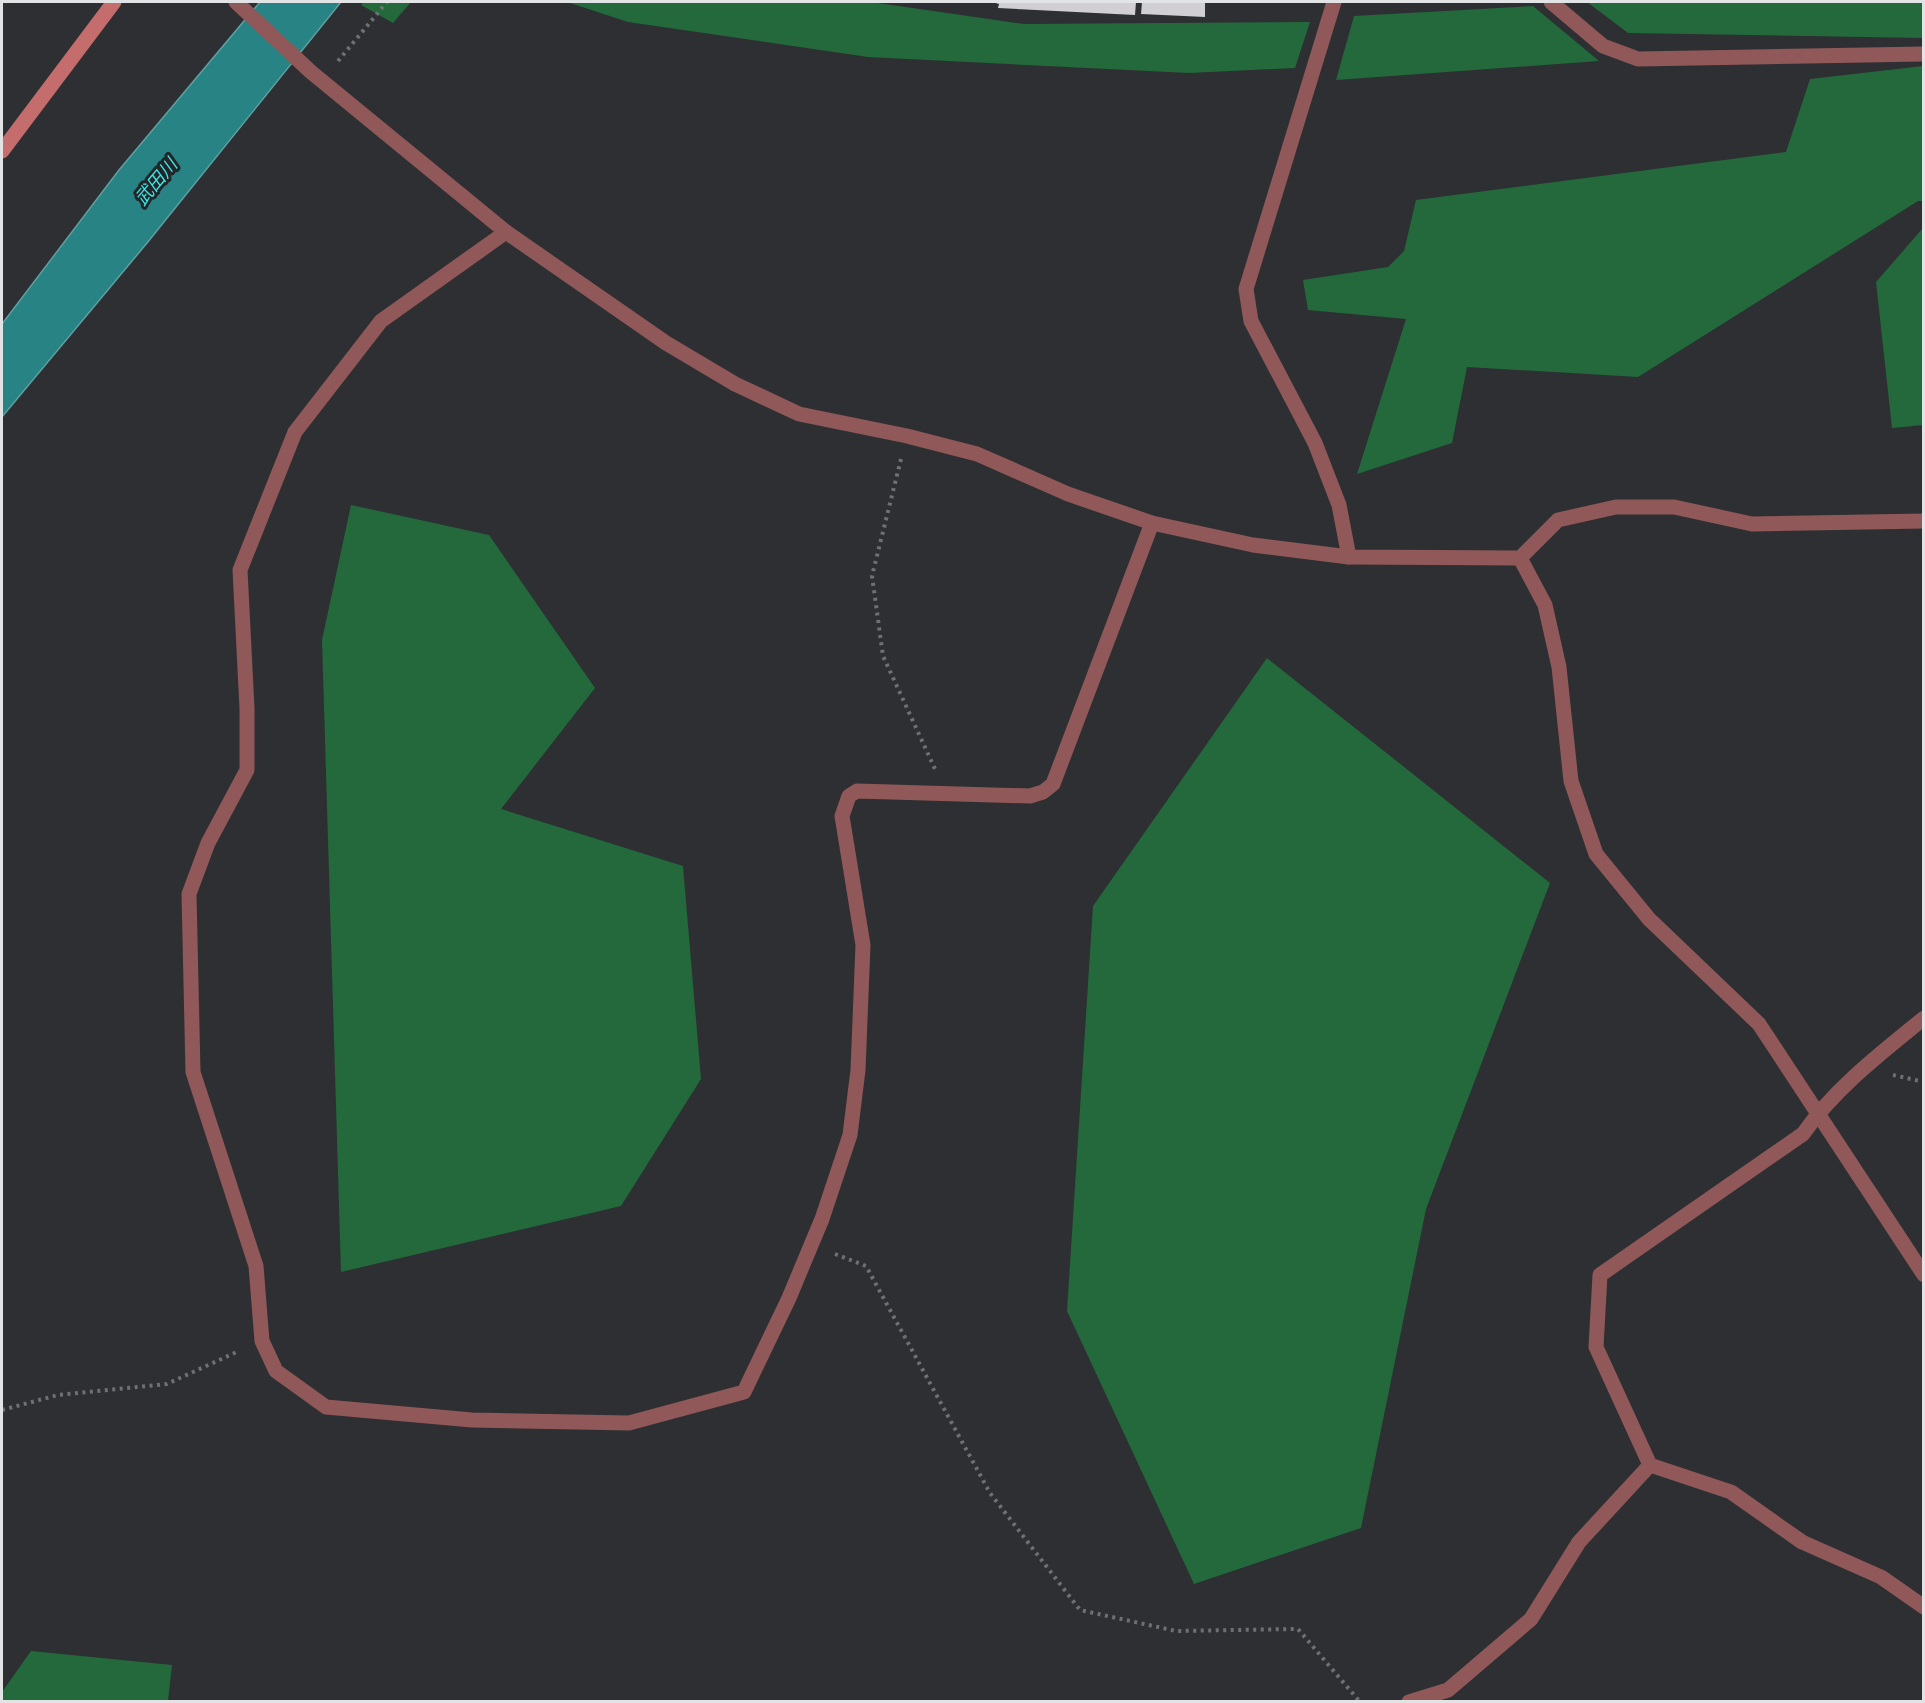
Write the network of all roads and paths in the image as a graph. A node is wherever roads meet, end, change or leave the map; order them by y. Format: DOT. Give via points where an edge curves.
graph roads {
  1 [pos="114,2"];
  2 [pos="236,2"];
  3 [pos="387,2"];
  4 [pos="1334,2"];
  5 [pos="1551,2"];
  6 [pos="1923,54"];
  7 [pos="317,76"];
  8 [pos="2,151"];
  9 [pos="506,232"];
  10 [pos="907,436"];
  11 [pos="1923,521"];
  12 [pos="1152,523"];
  13 [pos="1349,557"];
  14 [pos="1520,558"];
  15 [pos="946,794"];
  16 [pos="1923,1018"];
  17 [pos="1817,1113"];
  18 [pos="811,1245"];
  19 [pos="1923,1275"];
  20 [pos="262,1341"];
  21 [pos="2,1410"];
  22 [pos="1650,1465"];
  23 [pos="1923,1607"];
  24 [pos="1449,1696"];
  25 [pos="1360,1701"];
  26 [pos="1409,1701"];
  1 -- 8 [label="street"];
  2 -- 7 [label="street"];
  3 -- 7 [label="path"];
  4 -- 13 [label="street" via="1246,289 1251,321 1315,443 1339,505"];
  5 -- 6 [label="street" via="1603,46 1638,59"];
  7 -- 9 [label="street"];
  9 -- 10 [label="street" via="666,343 735,384 799,414"];
  9 -- 20 [label="street" via="381,321 295,432 240,570 247,770 208,843 189,894 193,1072 256,1266"];
  10 -- 12 [label="street" via="977,454 1068,494"];
  10 -- 15 [label="path" via="872,576 884,656"];
  11 -- 14 [label="street" via="1752,524 1674,507 1616,507 1558,520"];
  12 -- 13 [label="street" via="1253,545"];
  12 -- 15 [label="street" via="1053,784 1030,796"];
  13 -- 14 [label="street"];
  14 -- 17 [label="street" via="1545,605 1559,667 1571,781 1596,854 1649,919 1759,1024"];
  15 -- 18 [label="street" via="857,792 849,796 842,816 863,945 858,1070 850,1135"];
  16 -- 17 [label="street"];
  17 -- 19 [label="street"];
  17 -- 22 [label="street" via="1803,1134 1600,1275 1596,1347"];
  18 -- 20 [label="street" via="744,1392 628,1423 472,1420 326,1407 276,1371"];
  18 -- 25 [label="path" via="866,1266 990,1493 1080,1610 1176,1631 1298,1629"];
  20 -- 21 [label="path" via="167,1384 58,1395"];
  22 -- 23 [label="street" via="1731,1492 1802,1542 1881,1577"];
  22 -- 24 [label="street" via="1578,1542 1531,1619"];
  24 -- 26 [label="street"];
}
